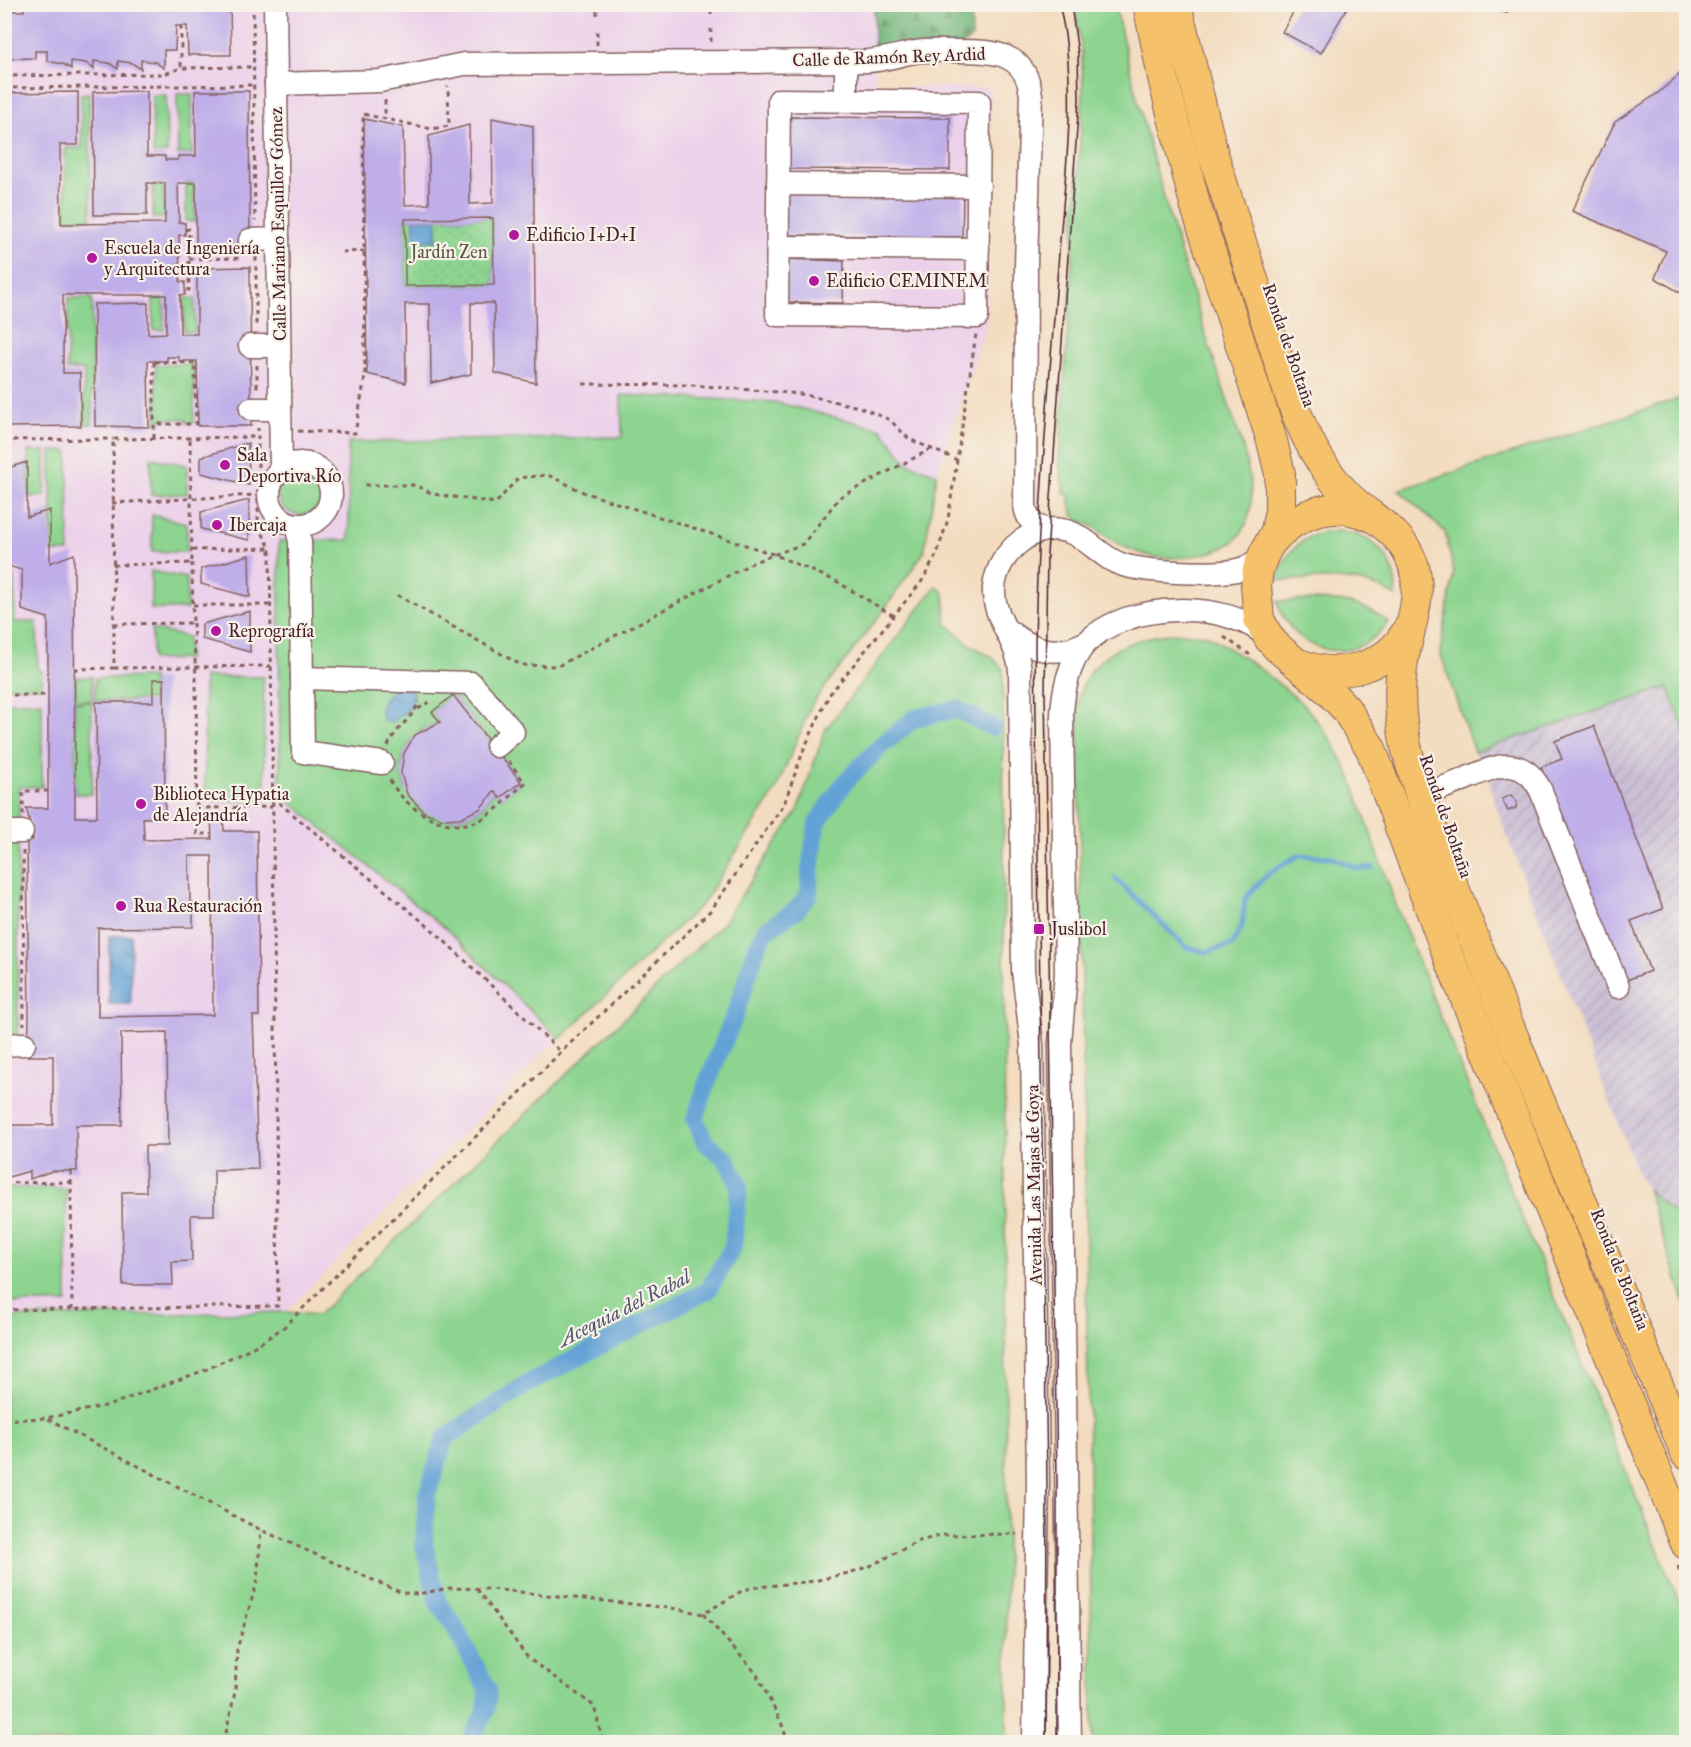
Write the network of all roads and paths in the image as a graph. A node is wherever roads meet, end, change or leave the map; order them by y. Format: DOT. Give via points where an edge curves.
graph roads {
  1 [pos="253,4"];
  2 [pos="275,4"];
  3 [pos="597,4"];
  4 [pos="711,4"];
  5 [pos="1148,4"];
  6 [pos="1176,4"];
  7 [pos="597,15"];
  8 [pos="711,15"];
  9 [pos="181,26"];
  10 [pos="846,61"];
  11 [pos="181,68"];
  12 [pos="4,76"];
  13 [pos="265,84"];
  14 [pos="448,84"];
  15 [pos="4,88"];
  16 [pos="385,99"];
  17 [pos="846,101"];
  18 [pos="385,118"];
  19 [pos="778,184"];
  20 [pos="978,186"];
  21 [pos="185,230"];
  22 [pos="278,239"];
  23 [pos="778,247"];
  24 [pos="253,249"];
  25 [pos="978,249"];
  26 [pos="365,251"];
  27 [pos="342,252"];
  28 [pos="189,259"];
  29 [pos="185,290"];
  30 [pos="977,317"];
  31 [pos="250,346"];
  32 [pos="279,346"];
  33 [pos="583,384"];
  34 [pos="251,409"];
  35 [pos="280,409"];
  36 [pos="154,424"];
  37 [pos="288,437"];
  38 [pos="154,438"];
  39 [pos="190,438"];
  40 [pos="113,439"];
  41 [pos="4,440"];
  42 [pos="932,448"];
  43 [pos="957,460"];
  44 [pos="288,466"];
  45 [pos="365,485"];
  46 [pos="257,495"];
  47 [pos="191,500"];
  48 [pos="112,503"];
  49 [pos="1380,521"];
  50 [pos="296,525"];
  51 [pos="1049,530"];
  52 [pos="270,548"];
  53 [pos="1267,548"];
  54 [pos="192,550"];
  55 [pos="775,554"];
  56 [pos="192,563"];
  57 [pos="113,565"];
  58 [pos="398,595"];
  59 [pos="270,604"];
  60 [pos="193,605"];
  61 [pos="894,616"];
  62 [pos="1414,616"];
  63 [pos="193,623"];
  64 [pos="114,624"];
  65 [pos="1007,630"];
  66 [pos="1224,637"];
  67 [pos="1085,644"];
  68 [pos="1262,648"];
  69 [pos="1297,663"];
  70 [pos="271,666"];
  71 [pos="196,667"];
  72 [pos="114,668"];
  73 [pos="74,669"];
  74 [pos="302,678"];
  75 [pos="413,681"];
  76 [pos="48,695"];
  77 [pos="4,696"];
  78 [pos="435,699"];
  79 [pos="418,709"];
  80 [pos="497,746"];
  81 [pos="382,762"];
  82 [pos="48,791"];
  83 [pos="1421,796"];
  84 [pos="272,797"];
  85 [pos="272,807"];
  86 [pos="197,808"];
  87 [pos="14,832"];
  88 [pos="212,834"];
  89 [pos="1618,987"];
  90 [pos="14,1045"];
  91 [pos="561,1053"];
  92 [pos="71,1171"];
  93 [pos="4,1182"];
  94 [pos="71,1182"];
  95 [pos="72,1309"];
  96 [pos="4,1310"];
  97 [pos="46,1418"];
  98 [pos="4,1420"];
  99 [pos="1686,1454"];
  100 [pos="261,1530"];
  101 [pos="1020,1534"];
  102 [pos="1686,1544"];
  103 [pos="477,1589"];
  104 [pos="703,1614"];
  105 [pos="224,1743"];
  106 [pos="603,1743"];
  107 [pos="788,1743"];
  108 [pos="1034,1743"];
  109 [pos="1070,1743"];
  1 -- 11 [label="path" via="254,67"];
  2 -- 13 [label="street, Calle Mariano Esquillor Gómez"];
  3 -- 7 [label="path"];
  4 -- 8 [label="path"];
  5 -- 53 [label="main road, Ronda de Boltaña" via="1195,204 1278,460 1280,510 1276,531"];
  6 -- 49 [label="main road, Ronda de Boltaña" via="1213,154 1295,411 1318,456 1340,487"];
  9 -- 11 [label="path"];
  10 -- 13 [label="street, Calle de Ramón Rey Ardid" via="464,64 380,81"];
  10 -- 17 [label="street"];
  10 -- 51 [label="street, Calle de Ramón Rey Ardid" via="880,60 922,52 982,51 1003,55 1019,65 1030,83 1025,506 1032,523"];
  11 -- 12 [label="path" via="164,74"];
  13 -- 15 [label="path"];
  13 -- 22 [label="street, Calle Mariano Esquillor Gómez"];
  14 -- 18 [label="path" via="448,126 432,129"];
  16 -- 18 [label="path"];
  17 -- 19 [label="street" via="779,100"];
  17 -- 20 [label="street" via="979,102"];
  18 -- 26 [label="path" via="363,114"];
  19 -- 20 [label="street"];
  19 -- 23 [label="street"];
  20 -- 25 [label="street"];
  21 -- 28 [label="path" via="189,230"];
  22 -- 24 [label="street"];
  22 -- 32 [label="street, Calle Mariano Esquillor Gómez"];
  23 -- 25 [label="street"];
  23 -- 30 [label="street" via="777,315"];
  24 -- 28 [label="path"];
  25 -- 30 [label="street"];
  26 -- 27 [label="path"];
  26 -- 37 [label="path" via="365,377 355,433"];
  28 -- 29 [label="path" via="189,290"];
  30 -- 43 [label="path"];
  31 -- 32 [label="street"];
  32 -- 35 [label="street, Calle Mariano Esquillor Gómez"];
  33 -- 42 [label="path" via="691,385 801,394 859,407 890,420 909,439"];
  34 -- 35 [label="street"];
  35 -- 37 [label="street, Calle Mariano Esquillor Gómez"];
  36 -- 36 [label="path" via="154,361 195,363 196,424"];
  36 -- 38 [label="path"];
  37 -- 44 [label="street"];
  38 -- 39 [label="path"];
  38 -- 40 [label="path"];
  39 -- 46 [label="path" via="258,437"];
  39 -- 47 [label="path"];
  40 -- 41 [label="path"];
  40 -- 48 [label="path"];
  42 -- 43 [label="path"];
  42 -- 55 [label="path" via="840,497 803,544"];
  43 -- 61 [label="path" via="948,519 937,554 922,581"];
  44 -- 50 [label="street" via="273,477 269,497 278,516"];
  44 -- 50 [label="street" via="305,462 316,466 330,482 332,493 325,513 307,525"];
  45 -- 55 [label="path" via="415,485 433,494 496,502 518,478 548,475 583,492"];
  46 -- 47 [label="path"];
  46 -- 52 [label="path" via="258,524"];
  47 -- 48 [label="path"];
  47 -- 54 [label="path"];
  48 -- 57 [label="path"];
  49 -- 53 [label="main road, Ronda de Boltaña" via="1341,509 1321,511 1290,523"];
  49 -- 62 [label="main road, Ronda de Boltaña" via="1399,537 1412,560 1417,588"];
  50 -- 74 [label="street" via="300,541"];
  51 -- 53 [label="street" via="1073,534 1120,565 1152,571 1232,571 1248,567"];
  51 -- 65 [label="street, Avenida Las Majas de Goya" via="1032,534 1017,544 999,568 994,599"];
  52 -- 54 [label="path"];
  52 -- 59 [label="path"];
  53 -- 68 [label="main road, Ronda de Boltaña" via="1256,586"];
  54 -- 56 [label="path"];
  55 -- 58 [label="path" via="558,666 521,665"];
  55 -- 61 [label="path" via="836,581"];
  56 -- 57 [label="path"];
  56 -- 60 [label="path"];
  57 -- 64 [label="path"];
  59 -- 60 [label="path"];
  59 -- 70 [label="path"];
  60 -- 63 [label="path"];
  61 -- 91 [label="path" via="829,695 784,804 711,910"];
  62 -- 69 [label="main road, Ronda de Boltaña" via="1393,650 1360,668 1332,673"];
  62 -- 83 [label="main road, Ronda de Boltaña" via="1403,660 1400,698 1406,747"];
  63 -- 64 [label="path"];
  63 -- 71 [label="path"];
  64 -- 72 [label="path"];
  65 -- 67 [label="street, Avenida Las Majas de Goya" via="1029,646 1045,650 1066,650"];
  65 -- 108 [label="street, Avenida Las Majas de Goya" via="1019,663 1023,971 1032,1045 1038,1482"];
  66 -- 68 [label="path"];
  67 -- 68 [label="street, Avenida Las Majas de Goya" via="1119,621 1166,611 1215,613 1251,625"];
  67 -- 109 [label="street, Avenida Las Majas de Goya" via="1067,680 1062,715 1066,973 1060,1043"];
  68 -- 69 [label="main road, Ronda de Boltaña" via="1277,647"];
  69 -- 102 [label="main road, Ronda de Boltaña" via="1346,709 1371,749 1444,945"];
  70 -- 71 [label="path"];
  70 -- 84 [label="path"];
  71 -- 72 [label="path"];
  71 -- 86 [label="path"];
  72 -- 73 [label="path"];
  74 -- 75 [label="street"];
  74 -- 81 [label="street" via="303,752"];
  75 -- 79 [label="path" via="419,696"];
  75 -- 80 [label="street" via="471,683 513,732"];
  76 -- 77 [label="path"];
  78 -- 79 [label="path"];
  79 -- 81 [label="path" via="391,738"];
  80 -- 81 [label="path" via="525,783 474,822 459,824 430,819 414,810 394,789"];
  82 -- 87 [label="path" via="23,791"];
  83 -- 89 [label="street" via="1501,766 1520,768 1531,775 1542,791"];
  83 -- 99 [label="main road, Ronda de Boltaña" via="1518,1050"];
  84 -- 85 [label="path"];
  84 -- 91 [label="path" via="435,932"];
  85 -- 86 [label="path"];
  85 -- 95 [label="path" via="278,1306"];
  86 -- 88 [label="path" via="197,834"];
  87 -- 90 [label="path"];
  91 -- 97 [label="path" via="284,1327 205,1370 110,1405"];
  92 -- 94 [label="path"];
  93 -- 94 [label="path"];
  94 -- 95 [label="path"];
  95 -- 96 [label="path"];
  97 -- 98 [label="path"];
  97 -- 100 [label="path"];
  100 -- 103 [label="path" via="402,1593"];
  100 -- 105 [label="path" via="258,1582 237,1649 235,1692"];
  101 -- 104 [label="path" via="944,1535 919,1541 849,1573 750,1588"];
  103 -- 104 [label="path"];
  103 -- 106 [label="path" via="528,1658 594,1706"];
  104 -- 107 [label="path" via="756,1673"];
}
